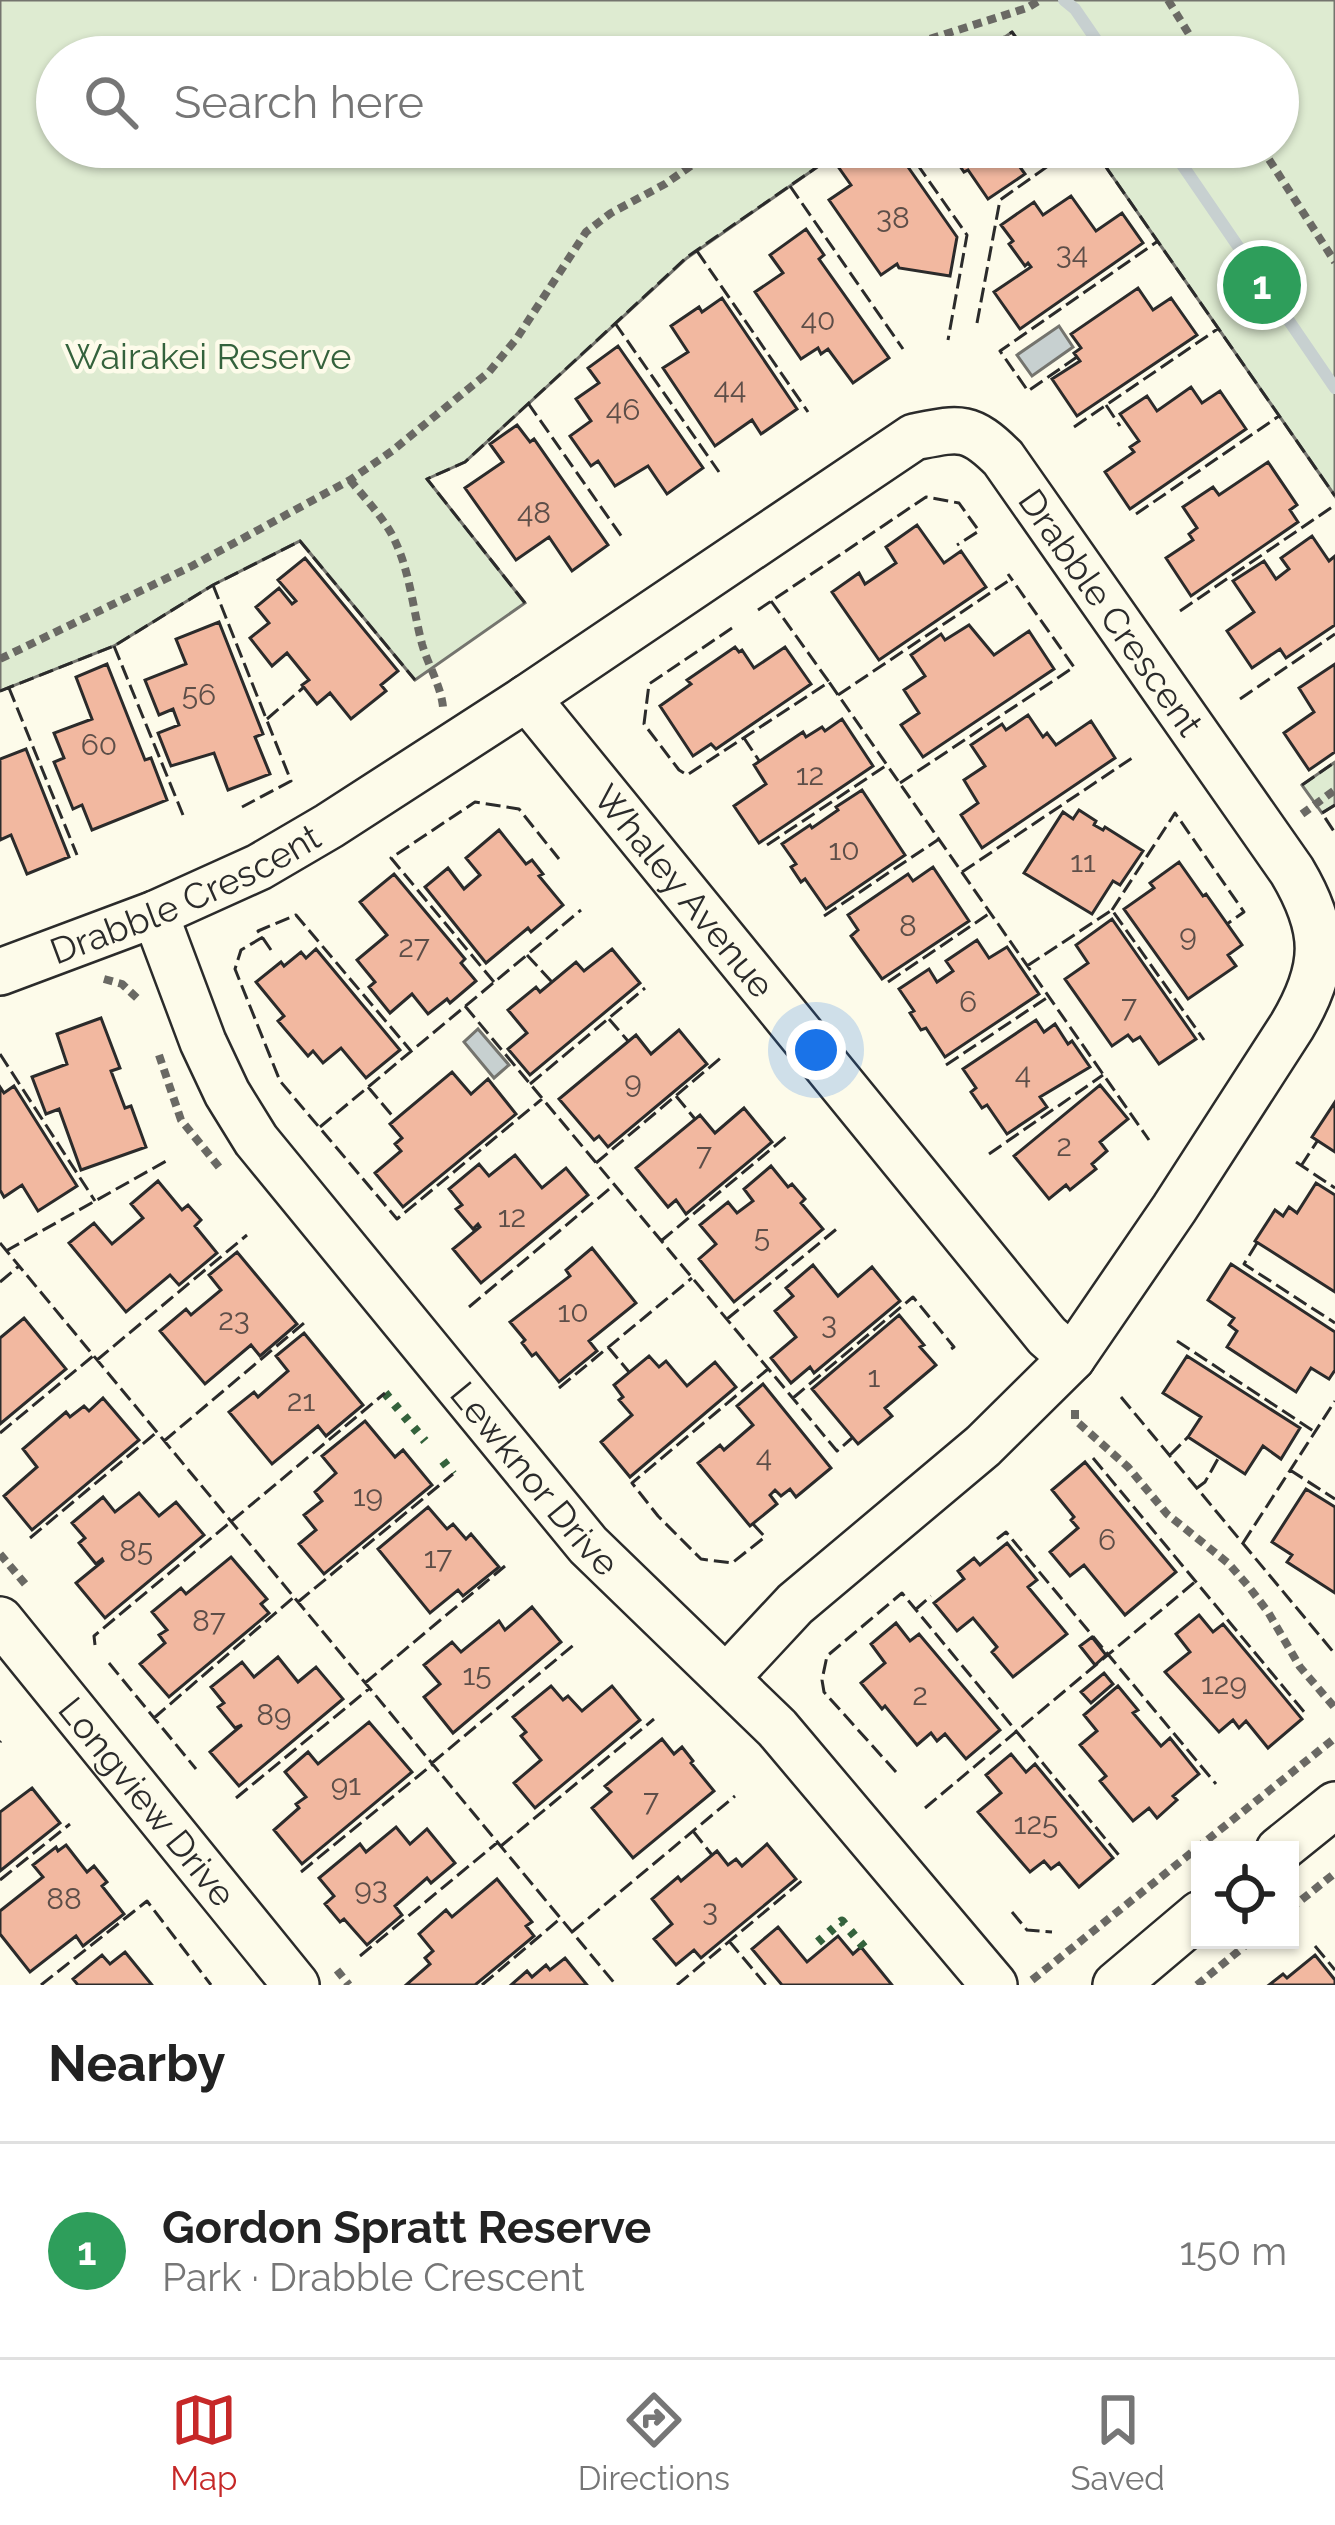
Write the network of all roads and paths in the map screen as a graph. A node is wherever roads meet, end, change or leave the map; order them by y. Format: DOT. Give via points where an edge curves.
graph roads {
  1 [pos="1040,0"];
  2 [pos="1168,0"];
  3 [pos="939,36"];
  4 [pos="1190,36"];
  5 [pos="688,168"];
  6 [pos="1275,168"];
  7 [pos="1335,262"];
  8 [pos="350,480"];
  9 [pos="0,659"];
  10 [pos="527,698"];
  11 [pos="465,737"];
  12 [pos="155,914"];
  13 [pos="1326,929"];
  14 [pos="0,972"];
  15 [pos="1072,1358"];
  16 [pos="0,1620"];
  17 [pos="726,1678"];
  18 [pos="1335,1708"];
  19 [pos="1335,1738"];
  20 [pos="1335,1805"];
  21 [pos="1290,1841"];
  22 [pos="1335,1873"];
  23 [pos="1299,1903"];
  24 [pos="1191,1922"];
  25 [pos="1241,1949"];
  26 [pos="296,1985"];
  27 [pos="994,1985"];
  28 [pos="1027,1985"];
  29 [pos="1116,1985"];
  30 [pos="1197,1985"];
  1 -- 3 [label="path"];
  2 -- 4 [label="path"];
  5 -- 8 [label="path" via="586,232 489,372"];
  6 -- 7 [label="path"];
  8 -- 9 [label="path"];
  8 -- 11 [label="path" via="401,554 430,670"];
  10 -- 11 [label="street, Drabble Crescent"];
  10 -- 13 [label="street, Drabble Crescent" via="914,437 957,429 1003,458"];
  10 -- 15 [label="street, Whaley Avenue"];
  11 -- 12 [label="street, Drabble Crescent" via="259,867"];
  12 -- 14 [label="street, Drabble Crescent"];
  12 -- 17 [label="street, Lewknor Drive" via="203,1042 256,1140 589,1544"];
  13 -- 15 [label="street, Drabble Crescent" via="1310,995"];
  15 -- 17 [label="street, Drabble Crescent" via="982,1446 795,1604"];
  15 -- 18 [label="path" via="1076,1420 1250,1586"];
  16 -- 26 [label="street, Longview Drive"];
  17 -- 27 [label="street, Lewknor Drive"];
  19 -- 28 [label="path"];
  20 -- 21 [label="street"];
  22 -- 23 [label="path"];
  24 -- 29 [label="street"];
  25 -- 30 [label="path"];
}
